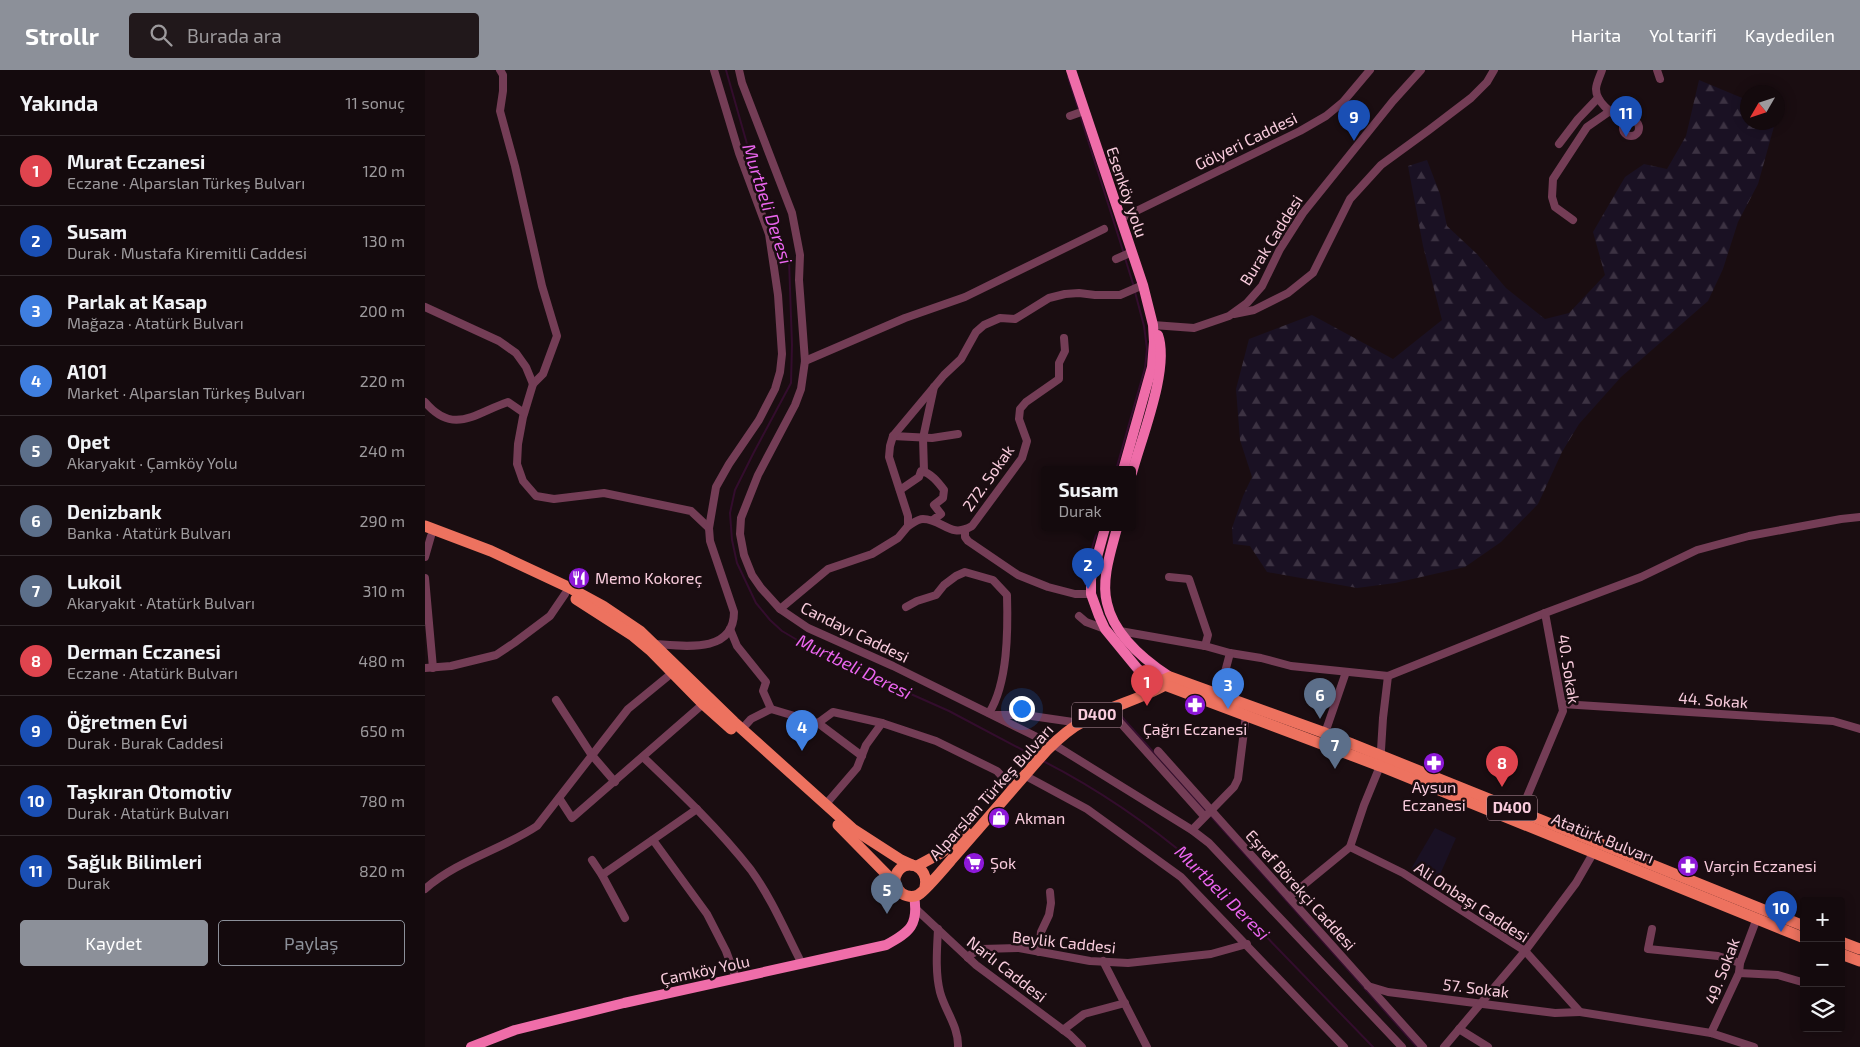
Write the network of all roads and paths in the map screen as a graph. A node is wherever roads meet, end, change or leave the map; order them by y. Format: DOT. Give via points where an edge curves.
graph roads {
  1 [pos="500,70"];
  2 [pos="713,70"];
  3 [pos="739,70"];
  4 [pos="1071,70"];
  5 [pos="1370,70"];
  6 [pos="1421,70"];
  7 [pos="1494,70"];
  8 [pos="1602,70"];
  9 [pos="1657,70"];
  10 [pos="1660,80"];
  11 [pos="1598,98"];
  12 [pos="1610,111"];
  13 [pos="1625,122"];
  14 [pos="1559,144"];
  15 [pos="1120,218"];
  16 [pos="1573,220"];
  17 [pos="1103,229"];
  18 [pos="1137,287"];
  19 [pos="425,307"];
  20 [pos="1229,316"];
  21 [pos="1153,325"];
  22 [pos="1064,338"];
  23 [pos="805,361"];
  24 [pos="533,384"];
  25 [pos="934,387"];
  26 [pos="425,402"];
  27 [pos="524,413"];
  28 [pos="958,434"];
  29 [pos="893,436"];
  30 [pos="923,438"];
  31 [pos="1124,466"];
  32 [pos="1134,466"];
  33 [pos="923,471"];
  34 [pos="900,490"];
  35 [pos="1860,517"];
  36 [pos="933,520"];
  37 [pos="425,526"];
  38 [pos="908,526"];
  39 [pos="709,528"];
  40 [pos="965,530"];
  41 [pos="1104,531"];
  42 [pos="1116,531"];
  43 [pos="428,535"];
  44 [pos="425,557"];
  45 [pos="1169,577"];
  46 [pos="425,578"];
  47 [pos="565,594"];
  48 [pos="1091,594"];
  49 [pos="906,607"];
  50 [pos="780,609"];
  51 [pos="1545,613"];
  52 [pos="1079,616"];
  53 [pos="730,629"];
  54 [pos="1105,629"];
  55 [pos="1120,631"];
  56 [pos="655,644"];
  57 [pos="1205,646"];
  58 [pos="1230,653"];
  59 [pos="429,668"];
  60 [pos="1346,672"];
  61 [pos="672,673"];
  62 [pos="1388,676"];
  63 [pos="1162,681"];
  64 [pos="1219,695"];
  65 [pos="556,700"];
  66 [pos="703,704"];
  67 [pos="1562,704"];
  68 [pos="771,709"];
  69 [pos="1109,710"];
  70 [pos="989,713"];
  71 [pos="1246,714"];
  72 [pos="1073,722"];
  73 [pos="818,723"];
  74 [pos="882,723"];
  75 [pos="742,729"];
  76 [pos="1860,729"];
  77 [pos="1325,733"];
  78 [pos="1047,746"];
  79 [pos="1158,751"];
  80 [pos="591,754"];
  81 [pos="862,756"];
  82 [pos="643,757"];
  83 [pos="1380,761"];
  84 [pos="1021,774"];
  85 [pos="615,782"];
  86 [pos="1009,784"];
  87 [pos="559,798"];
  88 [pos="826,804"];
  89 [pos="697,808"];
  90 [pos="1521,811"];
  91 [pos="1207,813"];
  92 [pos="1192,830"];
  93 [pos="653,840"];
  94 [pos="1351,847"];
  95 [pos="1597,847"];
  96 [pos="592,860"];
  97 [pos="915,865"];
  98 [pos="602,875"];
  99 [pos="895,884"];
  100 [pos="925,887"];
  101 [pos="425,888"];
  102 [pos="1050,892"];
  103 [pos="914,896"];
  104 [pos="1289,897"];
  105 [pos="916,909"];
  106 [pos="625,918"];
  107 [pos="1757,918"];
  108 [pos="1800,924"];
  109 [pos="938,929"];
  110 [pos="1652,929"];
  111 [pos="1800,936"];
  112 [pos="1247,944"];
  113 [pos="1845,944"];
  114 [pos="1860,950"];
  115 [pos="1039,952"];
  116 [pos="1525,952"];
  117 [pos="1845,955"];
  118 [pos="968,958"];
  119 [pos="1103,961"];
  120 [pos="1860,961"];
  121 [pos="1740,963"];
  122 [pos="802,964"];
  123 [pos="1739,973"];
  124 [pos="735,978"];
  125 [pos="1800,981"];
  126 [pos="1368,986"];
  127 [pos="1482,1002"];
  128 [pos="1125,1003"];
  129 [pos="1581,1012"];
  130 [pos="1459,1029"];
  131 [pos="1063,1030"];
  132 [pos="1711,1034"];
  133 [pos="471,1047"];
  134 [pos="959,1047"];
  135 [pos="1082,1047"];
  136 [pos="1147,1047"];
  137 [pos="1344,1047"];
  138 [pos="1402,1047"];
  139 [pos="1423,1047"];
  140 [pos="1444,1047"];
  141 [pos="1488,1047"];
  142 [pos="1754,1047"];
  1 -- 24 [label="street" via="503,75 500,111 557,336 543,374"];
  2 -- 39 [label="street" via="769,234 782,354 775,389 716,487"];
  3 -- 23 [label="street" via="792,214 800,255"];
  4 -- 15 [label="street, Esenköy yolu" via="1078,113"];
  5 -- 15 [label="street, Gölyeri Caddesi" via="1343,102 1326,116"];
  6 -- 20 [label="street, Burak Caddesi" via="1303,213 1262,286"];
  7 -- 20 [label="street" via="1471,98 1381,165 1350,198 1313,273 1288,293 1254,310"];
  8 -- 11 [label="street" via="1596,88"];
  9 -- 10 [label="street"];
  11 -- 12 [label="street"];
  11 -- 14 [label="street"];
  12 -- 13 [label="street"];
  12 -- 16 [label="street" via="1587,127 1553,179 1555,207"];
  15 -- 18 [label="street, Esenköy yolu" via="1124,256"];
  17 -- 23 [label="street" via="965,297 905,318"];
  18 -- 21 [label="street, Esenköy yolu"];
  18 -- 25 [label="street" via="1120,296 1079,292 1065,294 1049,298 1015,319 1000,318 984,325 961,359"];
  19 -- 24 [label="street" via="499,341 516,353"];
  20 -- 21 [label="street, Burak Caddesi" via="1194,328"];
  21 -- 31 [label="street" via="1152,367"];
  21 -- 32 [label="street" via="1161,351 1159,370"];
  22 -- 40 [label="street, 272. Sokak" via="1065,351 1059,363 1059,379 1026,402 1020,410 1019,419 1027,440 1022,458 972,526"];
  23 -- 50 [label="street" via="798,397 758,475 741,518 740,534 751,575"];
  24 -- 27 [label="street"];
  25 -- 29 [label="street"];
  25 -- 30 [label="street"];
  26 -- 27 [label="street" via="434,413 459,420 508,402"];
  27 -- 39 [label="street" via="517,464 523,481 536,496 554,499 604,493 628,496 691,510"];
  28 -- 30 [label="street"];
  29 -- 30 [label="street"];
  29 -- 34 [label="street" via="889,457"];
  30 -- 33 [label="street"];
  33 -- 34 [label="street"];
  33 -- 36 [label="street" via="944,490 943,498 934,505 941,514"];
  34 -- 38 [label="street"];
  35 -- 51 [label="street" via="1749,536 1697,550 1641,576"];
  36 -- 38 [label="street" via="921,519"];
  36 -- 40 [label="street, 272. Sokak" via="957,532"];
  37 -- 56 [label="main road, Alparslan Türkeş Bulvarı" via="491,551 568,587 603,606"];
  38 -- 50 [label="street, Candayı Caddesi" via="898,538 872,554 828,569"];
  39 -- 53 [label="street" via="734,612 734,623"];
  40 -- 48 [label="street" via="968,541 1018,575 1048,587 1075,594"];
  41 -- 48 [label="street" via="1091,579"];
  42 -- 55 [label="street" via="1106,574 1106,602"];
  43 -- 44 [label="street"];
  43 -- 47 [label="main road" via="514,568"];
  45 -- 57 [label="street" via="1189,579 1208,635"];
  46 -- 59 [label="street"];
  47 -- 59 [label="street" via="549,616 496,655"];
  47 -- 61 [label="main road" via="632,636"];
  48 -- 54 [label="street"];
  49 -- 70 [label="street" via="936,595 965,572 993,580 1007,595 1001,689"];
  50 -- 70 [label="street, Candayı Caddesi" via="824,636"];
  51 -- 62 [label="street"];
  51 -- 67 [label="street, 40. Sokak"];
  52 -- 54 [label="street"];
  53 -- 56 [label="street" via="723,638 710,644"];
  53 -- 68 [label="street" via="737,646 766,682 763,691"];
  54 -- 63 [label="street" via="1137,668 1147,677"];
  55 -- 57 [label="street"];
  55 -- 63 [label="street"];
  56 -- 75 [label="main road, Alparslan Türkeş Bulvarı"];
  57 -- 58 [label="street"];
  58 -- 60 [label="street" via="1291,666"];
  58 -- 64 [label="street"];
  60 -- 62 [label="street"];
  60 -- 77 [label="street"];
  61 -- 66 [label="main road"];
  61 -- 80 [label="street" via="627,709"];
  62 -- 83 [label="street"];
  63 -- 64 [label="main road, Atatürk Bulvarı / D400"];
  63 -- 69 [label="main road, Alparslan Türkeş Bulvarı / D400"];
  63 -- 71 [label="main road, Atatürk Bulvarı / D400"];
  63 -- 72 [label="main road, Alparslan Türkeş Bulvarı / D400"];
  64 -- 77 [label="main road, Atatürk Bulvarı / D400"];
  65 -- 80 [label="street"];
  66 -- 82 [label="street"];
  66 -- 99 [label="main road" via="847,834"];
  67 -- 76 [label="street, 44. Sokak" via="1833,721"];
  67 -- 90 [label="street, 40. Sokak" via="1563,711 1554,736"];
  68 -- 73 [label="street"];
  68 -- 75 [label="street" via="751,719"];
  69 -- 78 [label="main road, Alparslan Türkeş Bulvarı / D400" via="1083,721"];
  69 -- 91 [label="street, Eşref Börekçi Caddesi"];
  70 -- 72 [label="street"];
  70 -- 78 [label="street, Candayı Caddesi"];
  71 -- 83 [label="main road, Atatürk Bulvarı / D400"];
  71 -- 91 [label="street" via="1238,779"];
  72 -- 78 [label="main road, Alparslan Türkeş Bulvarı / D400"];
  73 -- 74 [label="street" via="833,712"];
  73 -- 81 [label="street"];
  74 -- 81 [label="street"];
  74 -- 86 [label="street" via="936,741 997,771"];
  75 -- 88 [label="main road, Alparslan Türkeş Bulvarı"];
  77 -- 83 [label="main road, Atatürk Bulvarı / D400"];
  78 -- 84 [label="main road, Alparslan Türkeş Bulvarı / D400"];
  78 -- 92 [label="street, Candayı Caddesi"];
  79 -- 91 [label="street, Eşref Börekçi Caddesi"];
  80 -- 85 [label="street"];
  80 -- 87 [label="street"];
  81 -- 88 [label="street" via="857,768"];
  82 -- 85 [label="street"];
  82 -- 89 [label="street"];
  83 -- 90 [label="main road, Atatürk Bulvarı / D400"];
  83 -- 94 [label="street"];
  83 -- 95 [label="main road, Atatürk Bulvarı / D400"];
  84 -- 86 [label="main road, Alparslan Türkeş Bulvarı / D400"];
  84 -- 100 [label="main road, Alparslan Türkeş Bulvarı / D400"];
  84 -- 112 [label="street" via="1087,809 1181,877"];
  85 -- 87 [label="street" via="572,818"];
  86 -- 97 [label="main road, Alparslan Türkeş Bulvarı / D400" via="963,837 941,853"];
  87 -- 101 [label="street" via="537,826 521,837 454,868"];
  88 -- 97 [label="main road, Alparslan Türkeş Bulvarı" via="853,829 901,860"];
  89 -- 93 [label="street"];
  89 -- 122 [label="street" via="751,870"];
  90 -- 95 [label="main road, Atatürk Bulvarı / D400"];
  91 -- 92 [label="street"];
  91 -- 104 [label="street, Eşref Börekçi Caddesi"];
  92 -- 138 [label="street, Candayı Caddesi" via="1209,843"];
  93 -- 98 [label="street"];
  93 -- 124 [label="street" via="707,914 726,951"];
  94 -- 104 [label="street"];
  94 -- 116 [label="street, Ali Onbaşı Caddesi" via="1403,873"];
  95 -- 107 [label="main road, Atatürk Bulvarı / D400"];
  95 -- 108 [label="main road, Atatürk Bulvarı / D400"];
  95 -- 116 [label="street" via="1577,883"];
  96 -- 98 [label="street"];
  97 -- 99 [label="main road, D400" via="899,870"];
  97 -- 100 [label="main road" via="926,877"];
  98 -- 106 [label="street"];
  99 -- 103 [label="main road" via="900,892"];
  100 -- 103 [label="main road, D400"];
  102 -- 115 [label="street" via="1049,915 1041,932"];
  103 -- 105 [label="street, Çamköy Yolu"];
  104 -- 126 [label="street, Eşref Börekçi Caddesi"];
  105 -- 109 [label="street, Narlı Caddesi"];
  105 -- 122 [label="street, Çamköy Yolu" via="910,930 886,945"];
  107 -- 111 [label="main road, Atatürk Bulvarı / D400"];
  107 -- 121 [label="street, 49. Sokak"];
  109 -- 118 [label="street, Narlı Caddesi"];
  109 -- 134 [label="street" via="940,992 959,1037"];
  110 -- 121 [label="street" via="1648,949 1718,956"];
  112 -- 119 [label="street, Beylik Caddesi" via="1211,954 1128,963"];
  112 -- 137 [label="street"];
  113 -- 114 [label="main road"];
  115 -- 118 [label="street, Beylik Caddesi" via="1019,948 981,949"];
  115 -- 119 [label="street, Beylik Caddesi"];
  116 -- 127 [label="street"];
  116 -- 129 [label="street, Ali Onbaşı Caddesi"];
  117 -- 120 [label="main road"];
  118 -- 131 [label="street, Narlı Caddesi"];
  119 -- 128 [label="street"];
  121 -- 123 [label="street, 49. Sokak"];
  122 -- 124 [label="street, Çamköy Yolu"];
  123 -- 125 [label="street" via="1778,975"];
  123 -- 132 [label="street, 49. Sokak"];
  124 -- 133 [label="street, Çamköy Yolu" via="515,1030"];
  126 -- 127 [label="street, 57. Sokak" via="1388,992"];
  126 -- 139 [label="street, Eşref Börekçi Caddesi"];
  127 -- 129 [label="street, 57. Sokak" via="1555,1013"];
  127 -- 130 [label="street"];
  128 -- 131 [label="street" via="1084,1014"];
  128 -- 136 [label="street"];
  129 -- 132 [label="street"];
  130 -- 140 [label="street"];
  130 -- 141 [label="street"];
  131 -- 135 [label="street, Narlı Caddesi"];
  132 -- 142 [label="street"];
}
